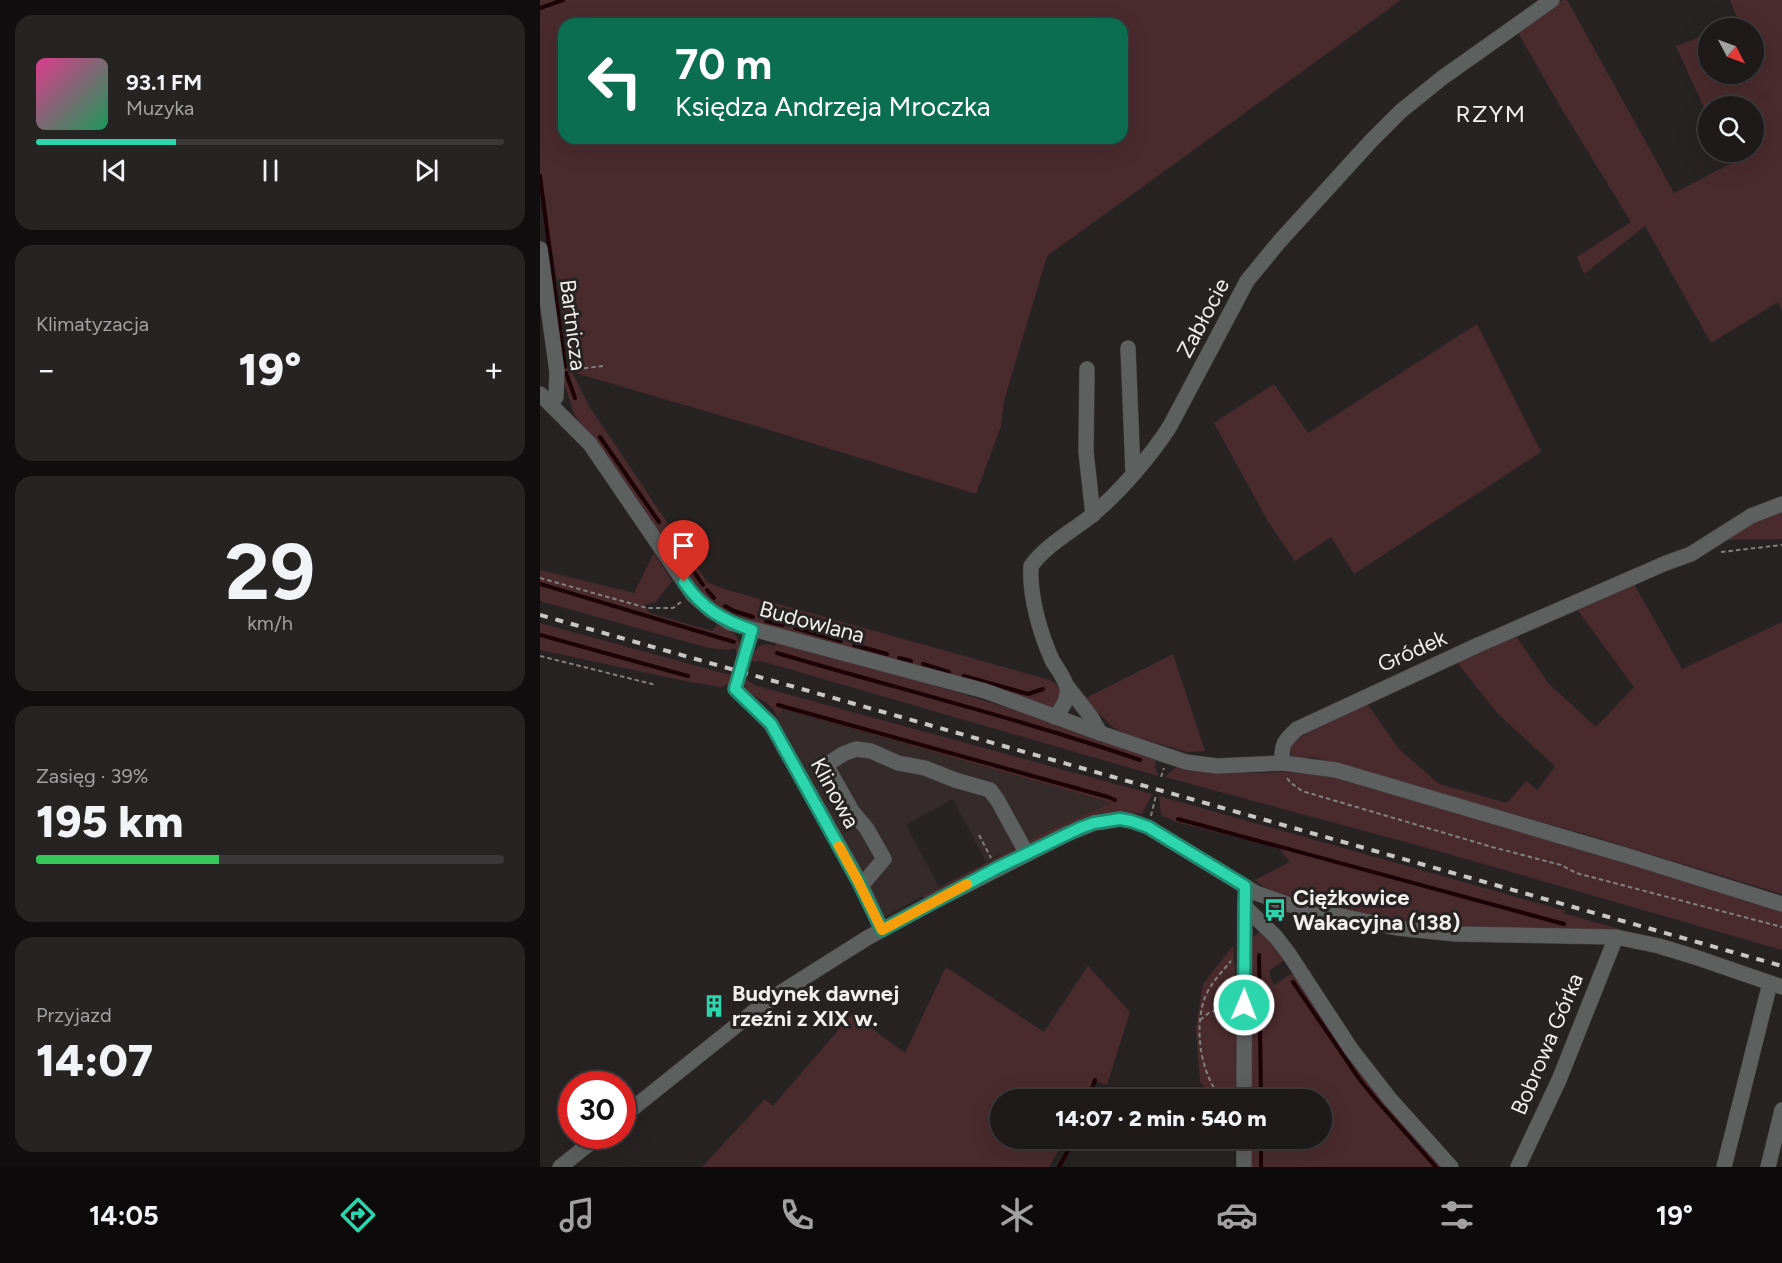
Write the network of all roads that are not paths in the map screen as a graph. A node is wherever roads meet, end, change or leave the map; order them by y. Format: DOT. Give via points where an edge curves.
graph roads {
  1 [pos="1552,0"];
  2 [pos="540,249"];
  3 [pos="1128,348"];
  4 [pos="1088,369"];
  5 [pos="545,399"];
  6 [pos="1133,473"];
  7 [pos="1782,504"];
  8 [pos="1092,515"];
  9 [pos="752,630"];
  10 [pos="1067,686"];
  11 [pos="1055,717"];
  12 [pos="1100,734"];
  13 [pos="1283,764"];
  14 [pos="1027,854"];
  15 [pos="861,886"];
  16 [pos="1245,886"];
  17 [pos="1782,904"];
  18 [pos="1245,907"];
  19 [pos="882,930"];
  20 [pos="1616,938"];
  21 [pos="1776,985"];
  22 [pos="1244,1089"];
  23 [pos="636,1106"];
  24 [pos="1782,1110"];
  25 [pos="583,1149"];
  26 [pos="1244,1149"];
  27 [pos="560,1167"];
  28 [pos="1244,1167"];
  29 [pos="1451,1167"];
  30 [pos="1518,1167"];
  31 [pos="1724,1167"];
  32 [pos="1768,1167"];
  1 -- 6 [label="street, Zabłocie" via="1401,111 1280,242 1247,282 1170,426"];
  2 -- 5 [label="street, Bartnicza" via="557,372 556,398"];
  3 -- 6 [label="street"];
  4 -- 8 [label="street" via="1086,452"];
  5 -- 9 [label="street, Budowlana" via="590,444 693,595 730,623"];
  6 -- 8 [label="street, Zabłocie"];
  7 -- 13 [label="street, Gródek" via="1751,516 1691,554 1297,729 1281,750"];
  8 -- 10 [label="street, Zabłocie" via="1031,566 1031,594 1044,639"];
  9 -- 11 [label="street, Budowlana" via="984,692"];
  9 -- 15 [label="street, Klinowa" via="735,689 771,724"];
  10 -- 11 [label="street" via="1066,702"];
  10 -- 12 [label="street"];
  11 -- 12 [label="street, Budowlana"];
  12 -- 13 [label="street, Budowlana" via="1166,760 1217,766"];
  13 -- 17 [label="street" via="1336,770"];
  14 -- 15 [label="street" via="990,790 856,749 826,765 884,859"];
  14 -- 16 [label="street" via="1094,823 1120,819 1148,827"];
  14 -- 19 [label="street"];
  15 -- 19 [label="street, Klinowa"];
  16 -- 18 [label="street"];
  16 -- 20 [label="street" via="1290,905 1397,928 1456,934"];
  18 -- 22 [label="street"];
  18 -- 29 [label="street" via="1276,937 1351,1049"];
  19 -- 23 [label="street" via="752,1013"];
  20 -- 21 [label="street" via="1659,946"];
  20 -- 30 [label="street, Bobrowa Górka" via="1559,1080"];
  21 -- 31 [label="street"];
  24 -- 32 [label="street"];
  25 -- 27 [label="street"];
  26 -- 28 [label="street"];
}
